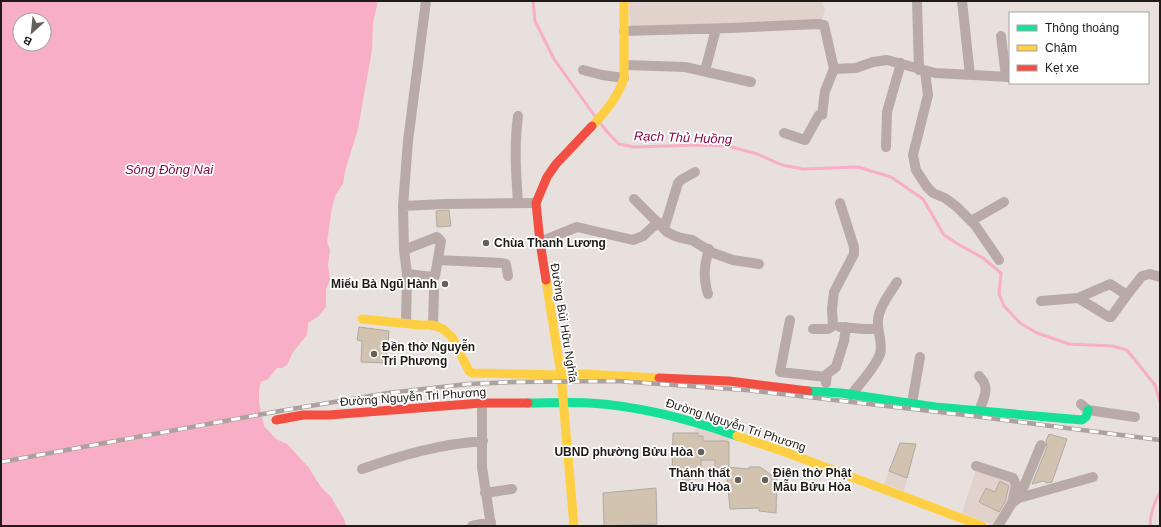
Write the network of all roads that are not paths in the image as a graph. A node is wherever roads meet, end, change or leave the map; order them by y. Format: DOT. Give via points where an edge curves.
graph roads {
  1 [pos="426,1"];
  2 [pos="624,1"];
  3 [pos="917,1"];
  4 [pos="962,1"];
  5 [pos="716,29"];
  6 [pos="624,31"];
  7 [pos="1001,36"];
  8 [pos="901,63"];
  9 [pos="625,65"];
  10 [pos="834,69"];
  11 [pos="583,70"];
  12 [pos="922,70"];
  13 [pos="705,71"];
  14 [pos="970,75"];
  15 [pos="1008,77"];
  16 [pos="624,78"];
  17 [pos="751,82"];
  18 [pos="518,116"];
  19 [pos="784,133"];
  20 [pos="886,147"];
  21 [pos="695,172"];
  22 [pos="634,199"];
  23 [pos="1004,202"];
  24 [pos="518,203"];
  25 [pos="536,203"];
  26 [pos="840,203"];
  27 [pos="403,206"];
  28 [pos="971,221"];
  29 [pos="661,225"];
  30 [pos="540,242"];
  31 [pos="709,249"];
  32 [pos="404,250"];
  33 [pos="438,260"];
  34 [pos="999,260"];
  35 [pos="759,264"];
  36 [pos="407,274"];
  37 [pos="508,276"];
  38 [pos="1160,277"];
  39 [pos="897,282"];
  40 [pos="434,291"];
  41 [pos="708,294"];
  42 [pos="1127,295"];
  43 [pos="1078,298"];
  44 [pos="1041,301"];
  45 [pos="362,319"];
  46 [pos="790,320"];
  47 [pos="406,323"];
  48 [pos="433,324"];
  49 [pos="833,326"];
  50 [pos="846,327"];
  51 [pos="813,329"];
  52 [pos="878,329"];
  53 [pos="920,357"];
  54 [pos="561,375"];
  55 [pos="979,376"];
  56 [pos="826,377"];
  57 [pos="827,392"];
  58 [pos="851,394"];
  59 [pos="482,403"];
  60 [pos="563,403"];
  61 [pos="912,403"];
  62 [pos="1085,407"];
  63 [pos="979,411"];
  64 [pos="1135,417"];
  65 [pos="276,423"];
  66 [pos="483,441"];
  67 [pos="1041,445"];
  68 [pos="976,466"];
  69 [pos="362,469"];
  70 [pos="1093,477"];
  71 [pos="512,489"];
  72 [pos="485,493"];
  73 [pos="1016,500"];
  74 [pos="491,524"];
  75 [pos="974,525"];
  76 [pos="472,526"];
  77 [pos="574,526"];
  78 [pos="998,526"];
  1 -- 27 [label="street" via="408,141"];
  2 -- 6 [label="main road"];
  3 -- 12 [label="street"];
  4 -- 14 [label="street"];
  5 -- 6 [label="street"];
  5 -- 10 [label="street" via="822,24"];
  5 -- 13 [label="street"];
  6 -- 9 [label="main road"];
  7 -- 15 [label="street"];
  8 -- 10 [label="street" via="883,60 856,68"];
  8 -- 12 [label="street"];
  8 -- 20 [label="street" via="887,112"];
  9 -- 13 [label="street" via="685,67"];
  9 -- 16 [label="main road"];
  10 -- 19 [label="street" via="825,91 822,115 818,117 806,139"];
  11 -- 16 [label="street"];
  12 -- 14 [label="street"];
  12 -- 28 [label="street" via="928,95 913,155 916,170 933,193 945,198"];
  13 -- 17 [label="street"];
  14 -- 15 [label="street"];
  16 -- 25 [label="main road, Đường Bùi Hữu Nghĩa" via="608,108 552,170 540,190"];
  18 -- 24 [label="street" via="515,165"];
  21 -- 29 [label="street" via="678,183"];
  22 -- 29 [label="street"];
  23 -- 28 [label="street"];
  24 -- 25 [label="street"];
  24 -- 27 [label="street"];
  25 -- 30 [label="main road, Đường Bùi Hữu Nghĩa"];
  26 -- 49 [label="street" via="854,250 834,292"];
  27 -- 32 [label="street"];
  28 -- 34 [label="street"];
  29 -- 30 [label="street" via="633,240 577,227"];
  29 -- 31 [label="street" via="674,236 692,240"];
  30 -- 54 [label="main road, Đường Bùi Hữu Nghĩa"];
  31 -- 35 [label="street" via="733,260"];
  31 -- 41 [label="street" via="704,266"];
  32 -- 33 [label="street" via="437,237 441,241"];
  32 -- 36 [label="street"];
  33 -- 36 [label="street" via="436,274 433,277"];
  33 -- 37 [label="street" via="502,263 506,264"];
  36 -- 47 [label="street"];
  38 -- 42 [label="street" via="1150,274 1142,276"];
  39 -- 52 [label="street" via="882,305 877,322"];
  40 -- 48 [label="street"];
  42 -- 43 [label="street" via="1110,284"];
  42 -- 43 [label="street" via="1109,318"];
  43 -- 44 [label="street"];
  45 -- 47 [label="main road"];
  46 -- 56 [label="street" via="780,372"];
  47 -- 48 [label="main road"];
  48 -- 54 [label="main road" via="452,337 472,374"];
  49 -- 50 [label="street"];
  49 -- 51 [label="street" via="828,329"];
  50 -- 52 [label="street"];
  50 -- 56 [label="street" via="836,367"];
  52 -- 58 [label="street" via="881,351"];
  53 -- 61 [label="street"];
  54 -- 57 [label="main road" via="669,378"];
  54 -- 60 [label="main road, Đường Bùi Hữu Nghĩa"];
  55 -- 63 [label="street" via="984,381 986,391"];
  56 -- 57 [label="street"];
  57 -- 58 [label="main road"];
  58 -- 61 [label="main road"];
  59 -- 60 [label="main road, Đường Nguyễn Tri Phương"];
  59 -- 65 [label="main road, Đường Nguyễn Tri Phương" via="329,415 304,422"];
  59 -- 66 [label="street"];
  60 -- 75 [label="main road, Đường Nguyễn Tri Phương" via="589,403 671,415 785,452"];
  60 -- 77 [label="main road, Đường Bùi Hữu Nghĩa"];
  61 -- 63 [label="main road"];
  62 -- 63 [label="main road" via="1086,417 1082,420"];
  62 -- 64 [label="street"];
  66 -- 69 [label="street" via="434,447"];
  66 -- 72 [label="street"];
  67 -- 73 [label="street"];
  68 -- 73 [label="street" via="1013,478"];
  70 -- 73 [label="street"];
  71 -- 72 [label="street"];
  72 -- 74 [label="street"];
  73 -- 78 [label="street"];
  74 -- 76 [label="street"];
}
